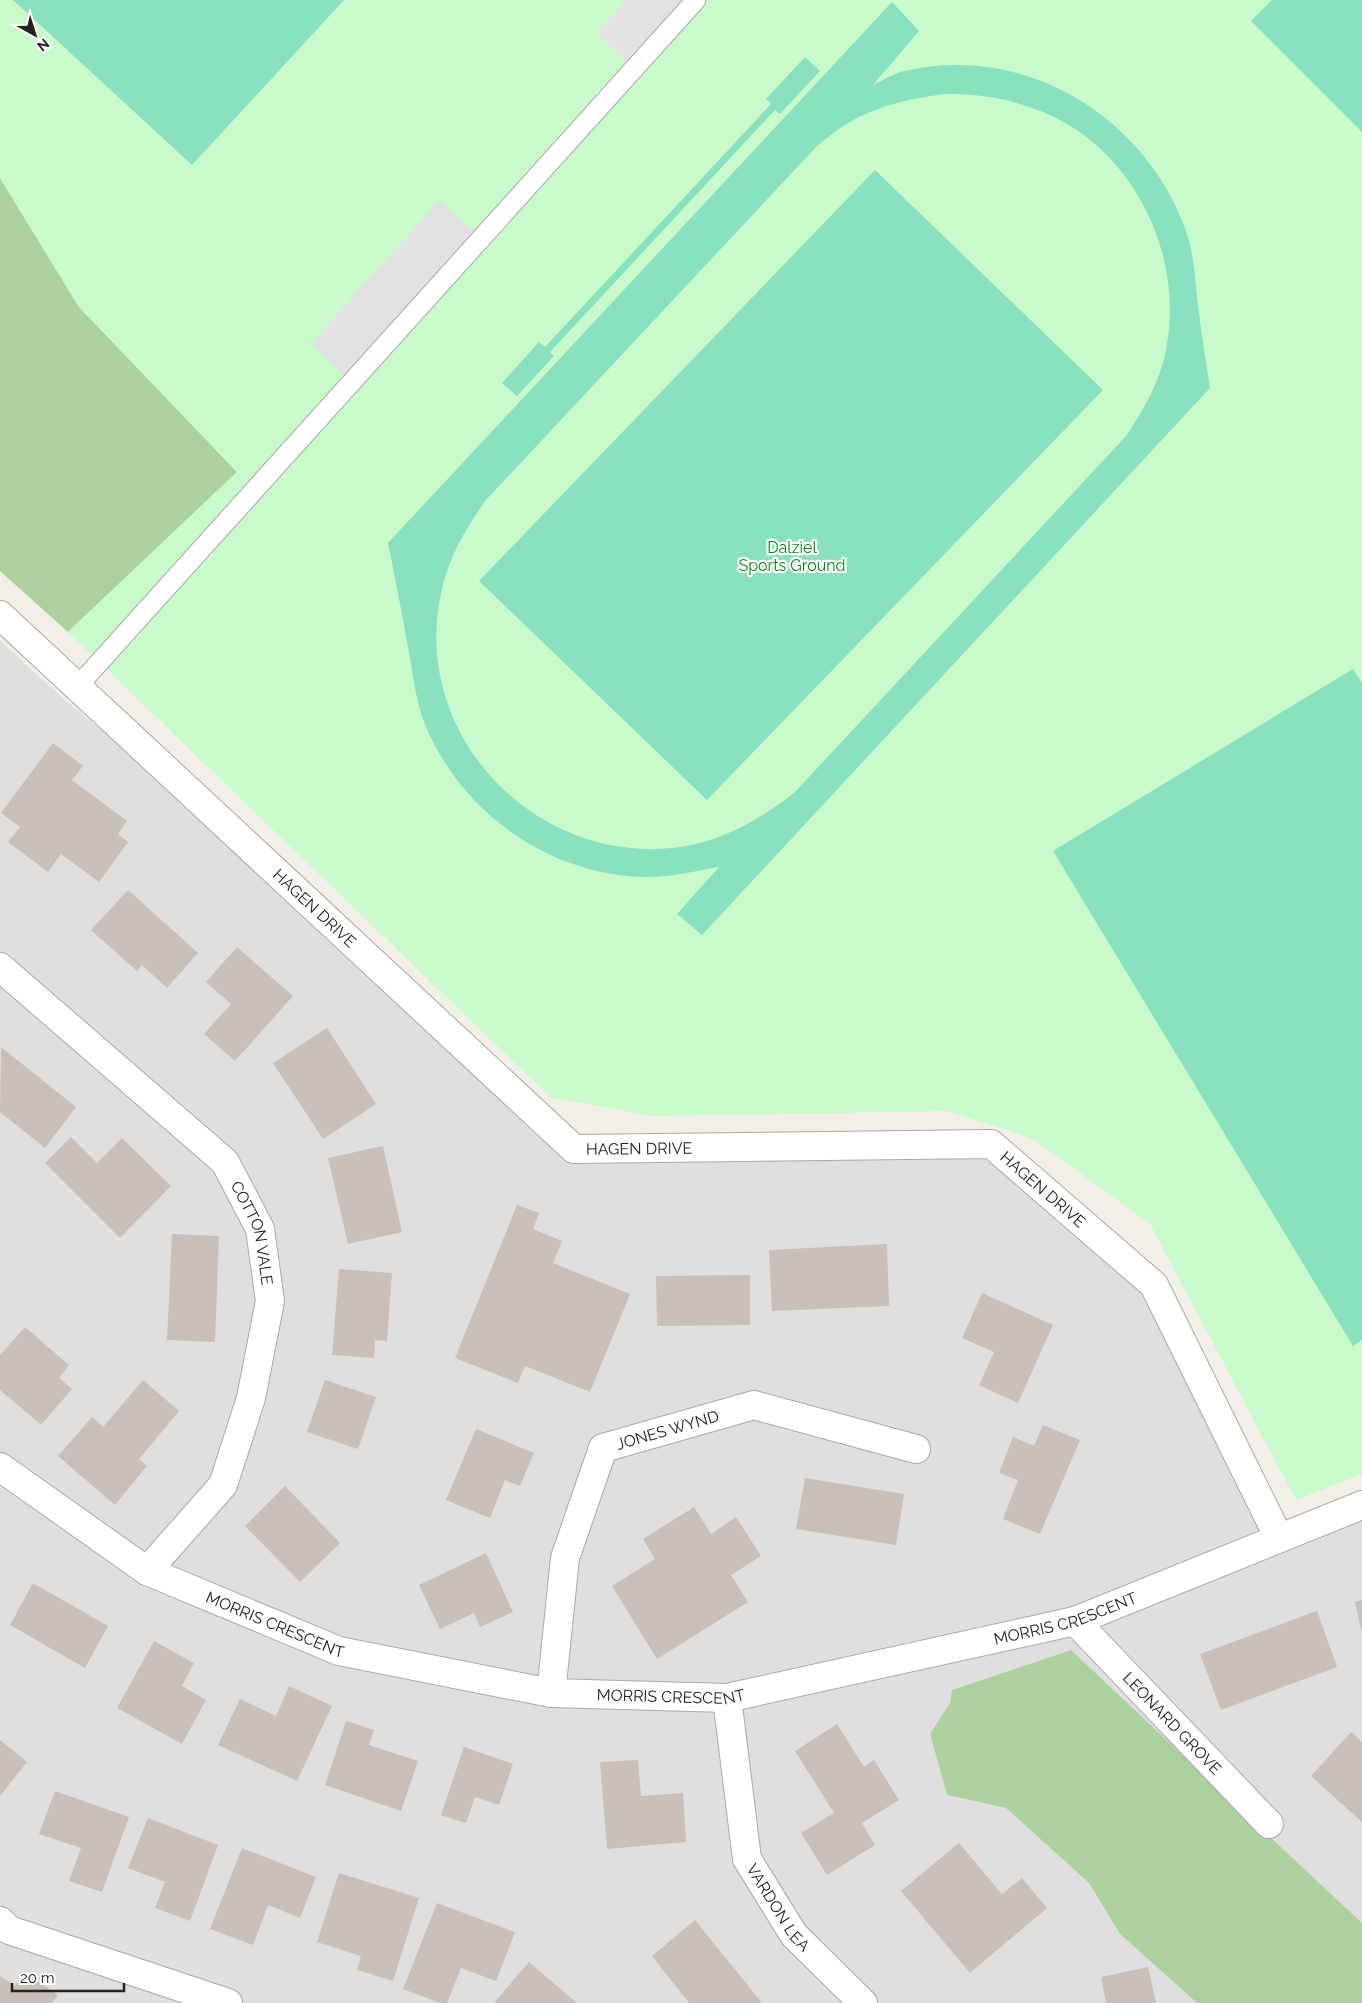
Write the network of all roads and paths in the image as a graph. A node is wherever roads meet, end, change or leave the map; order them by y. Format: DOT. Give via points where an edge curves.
graph roads {
  1 [pos="696,0"];
  2 [pos="0,615"];
  3 [pos="77,687"];
  4 [pos="0,967"];
  5 [pos="916,1449"];
  6 [pos="0,1467"];
  7 [pos="1362,1505"];
  8 [pos="1279,1538"];
  9 [pos="147,1571"];
  10 [pos="1075,1621"];
  11 [pos="551,1693"];
  12 [pos="728,1698"];
  13 [pos="1269,1824"];
  14 [pos="0,1922"];
  15 [pos="228,2003"];
  16 [pos="863,2003"];
  1 -- 3 [label="lane"];
  2 -- 3 [label="street, HAGEN DRIVE"];
  3 -- 8 [label="street, HAGEN DRIVE" via="574,1149 991,1144 1154,1285"];
  4 -- 9 [label="street, COTTON VALE" via="225,1162 260,1228 270,1301 251,1398 223,1484"];
  5 -- 11 [label="street, JONES WYND" via="754,1405 604,1448 565,1558"];
  6 -- 9 [label="street, MORRIS CRESCENT"];
  7 -- 8 [label="street, MORRIS CRESCENT"];
  8 -- 10 [label="street, MORRIS CRESCENT"];
  9 -- 11 [label="street, MORRIS CRESCENT" via="338,1651"];
  10 -- 12 [label="street, MORRIS CRESCENT"];
  10 -- 13 [label="street, LEONARD GROVE"];
  11 -- 12 [label="street, MORRIS CRESCENT"];
  12 -- 16 [label="street, VARDON LEA" via="747,1859 794,1935"];
  14 -- 15 [label="street" via="9,1930"];
}
